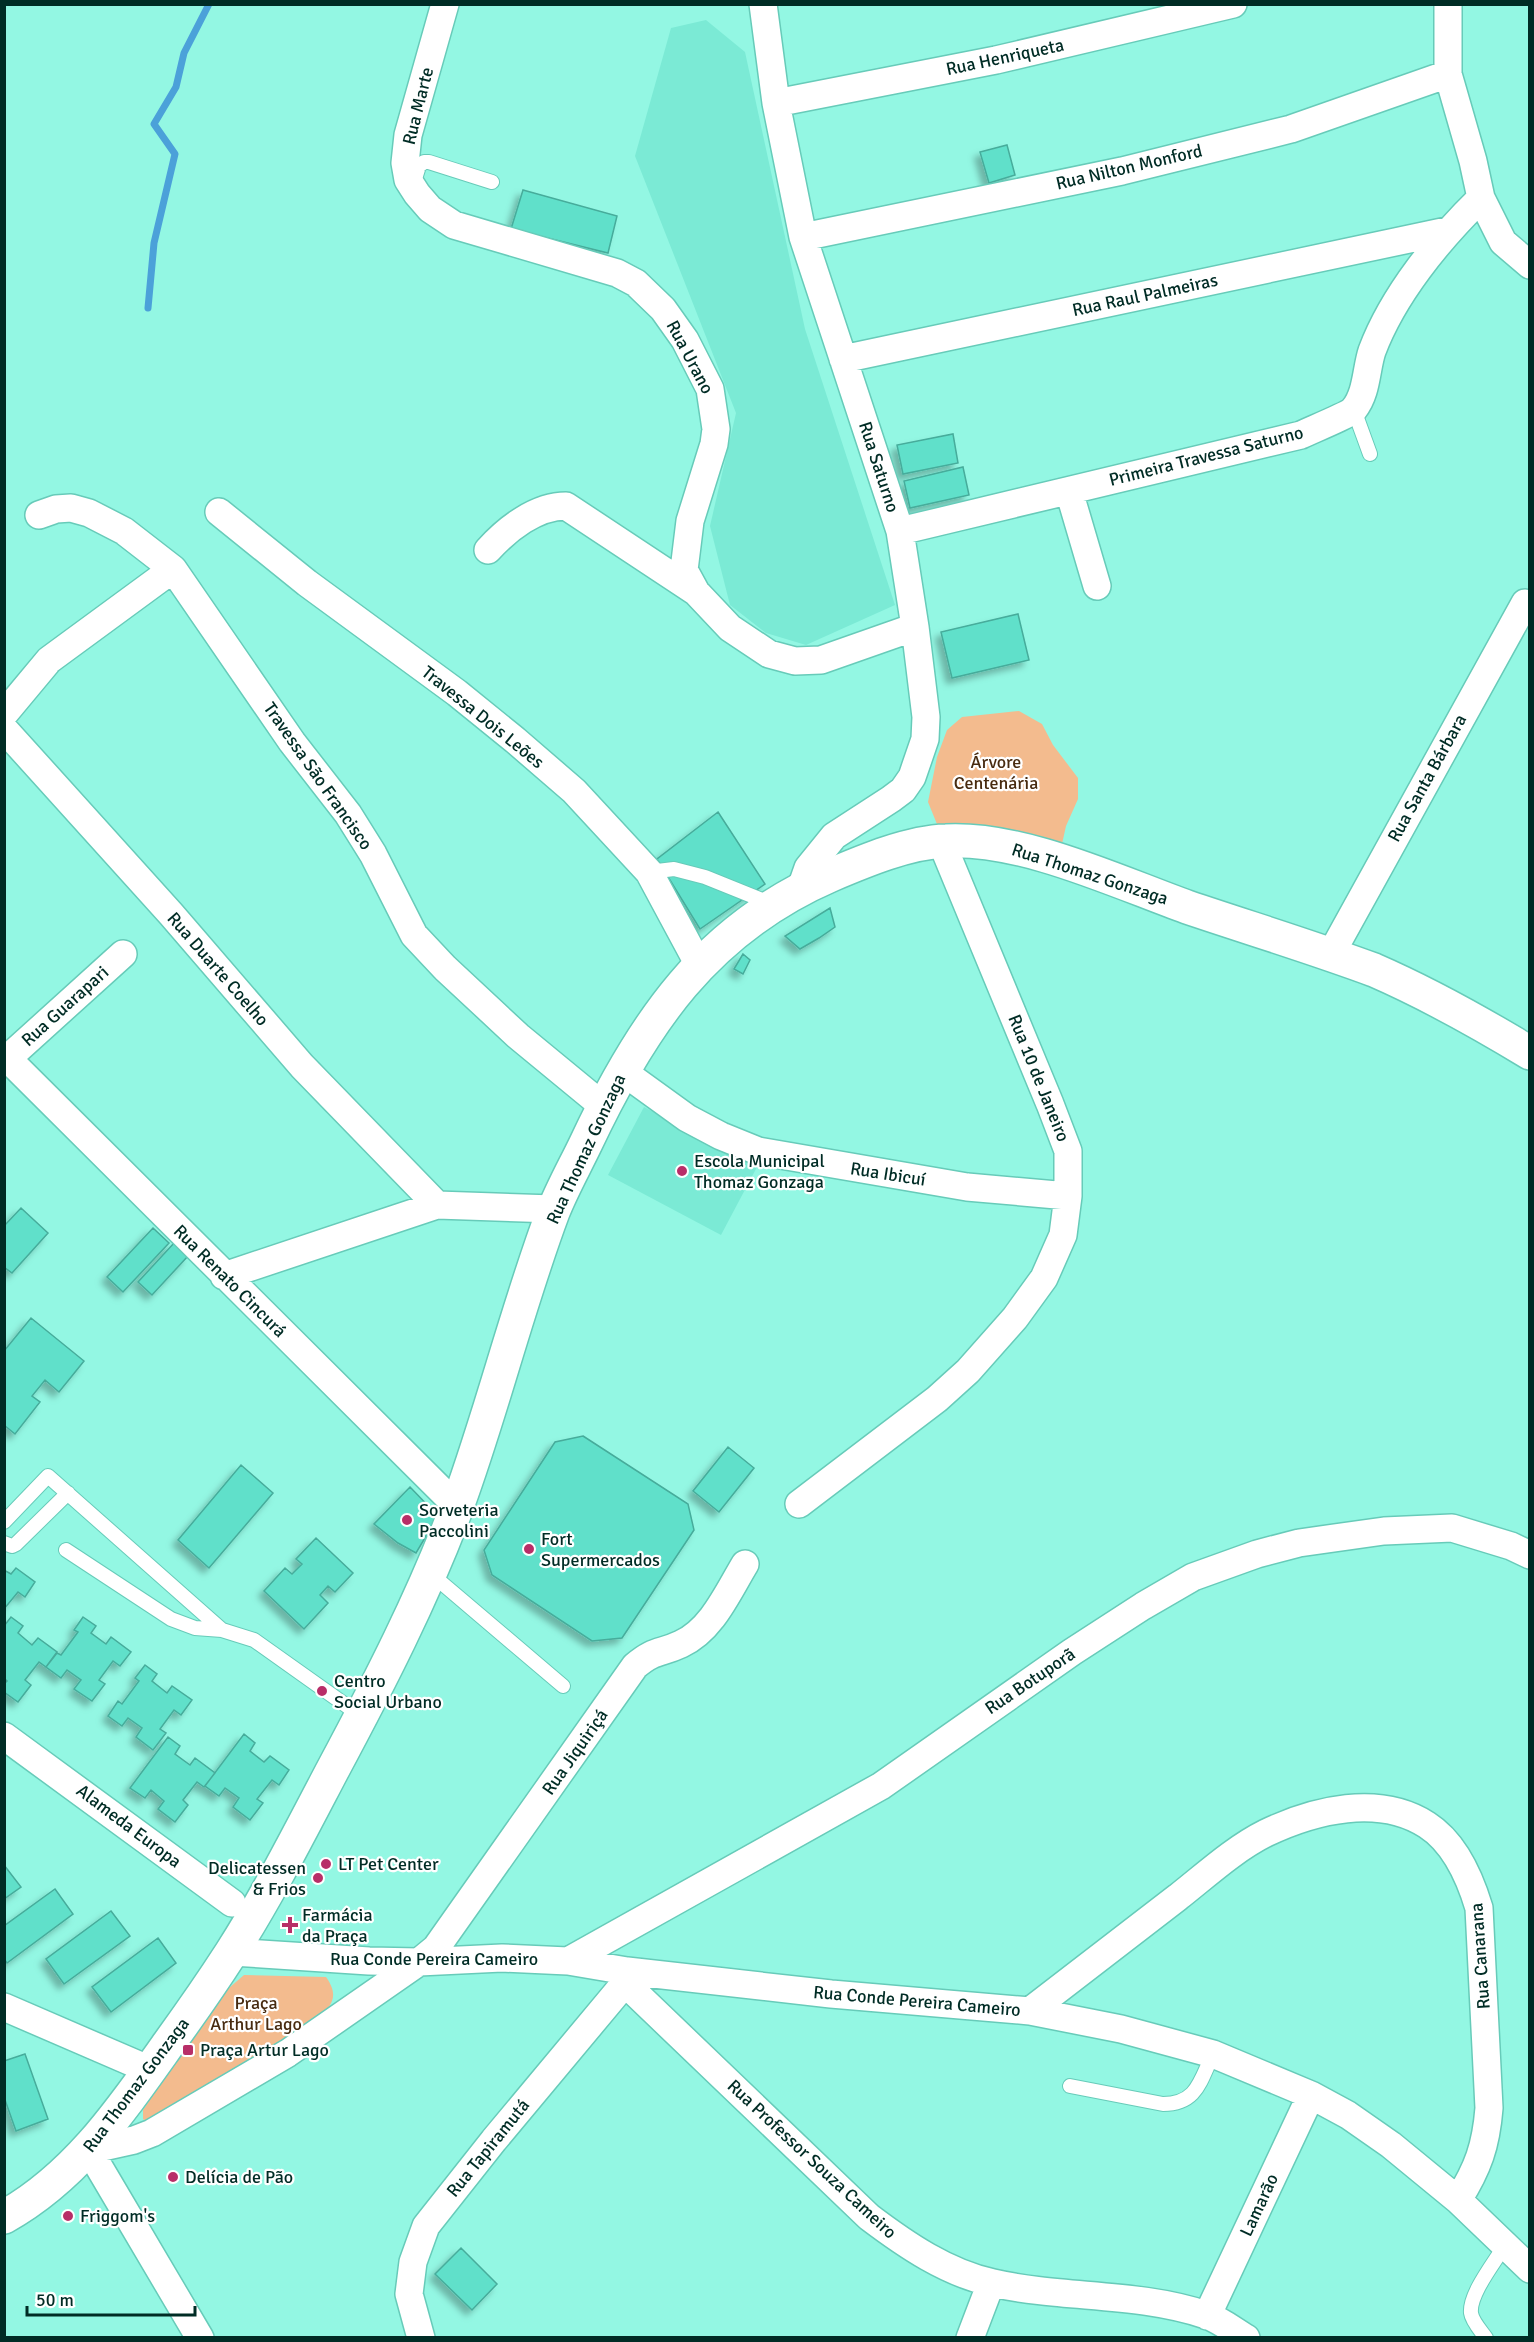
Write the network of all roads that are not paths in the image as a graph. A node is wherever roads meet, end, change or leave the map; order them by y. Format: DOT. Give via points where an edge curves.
graph roads {
  1 [pos="445,4"];
  2 [pos="763,4"];
  3 [pos="1233,4"];
  4 [pos="1448,4"];
  5 [pos="1448,74"];
  6 [pos="776,103"];
  7 [pos="492,182"];
  8 [pos="412,186"];
  9 [pos="1480,198"];
  10 [pos="454,225"];
  11 [pos="1447,231"];
  12 [pos="803,237"];
  13 [pos="1530,266"];
  14 [pos="843,359"];
  15 [pos="1354,410"];
  16 [pos="1370,454"];
  17 [pos="1069,491"];
  18 [pos="219,512"];
  19 [pos="39,515"];
  20 [pos="900,531"];
  21 [pos="488,550"];
  22 [pos="173,568"];
  23 [pos="1097,585"];
  24 [pos="696,592"];
  25 [pos="1525,603"];
  26 [pos="915,627"];
  27 [pos="4,714"];
  28 [pos="4,729"];
  29 [pos="941,841"];
  30 [pos="649,872"];
  31 [pos="801,888"];
  32 [pos="773,904"];
  33 [pos="123,954"];
  34 [pos="1331,954"];
  35 [pos="699,965"];
  36 [pos="1530,1053"];
  37 [pos="6,1056"];
  38 [pos="622,1071"];
  39 [pos="603,1106"];
  40 [pos="1068,1196"];
  41 [pos="437,1205"];
  42 [pos="554,1209"];
  43 [pos="224,1276"];
  44 [pos="68,1493"];
  45 [pos="799,1504"];
  46 [pos="457,1506"];
  47 [pos="4,1522"];
  48 [pos="4,1543"];
  49 [pos="66,1551"];
  50 [pos="1530,1555"];
  51 [pos="745,1564"];
  52 [pos="429,1572"];
  53 [pos="222,1630"];
  54 [pos="563,1686"];
  55 [pos="361,1716"];
  56 [pos="4,1736"];
  57 [pos="242,1910"];
  58 [pos="232,1952"];
  59 [pos="568,1960"];
  60 [pos="420,1962"];
  61 [pos="626,1977"];
  62 [pos="4,2007"];
  63 [pos="1030,2011"];
  64 [pos="1213,2054"];
  65 [pos="150,2070"];
  66 [pos="1070,2086"];
  67 [pos="1311,2095"];
  68 [pos="88,2150"];
  69 [pos="1458,2199"];
  70 [pos="4,2217"];
  71 [pos="1505,2245"];
  72 [pos="1530,2269"];
  73 [pos="991,2283"];
  74 [pos="1207,2316"];
  75 [pos="200,2337"];
  76 [pos="421,2337"];
  77 [pos="970,2337"];
  78 [pos="1246,2337"];
  79 [pos="1486,2337"];
  1 -- 8 [label="street, Rua Marte" via="408,135 405,163"];
  2 -- 6 [label="street, Rua Saturno"];
  3 -- 6 [label="street, Rua Henriqueta" via="996,60"];
  4 -- 5 [label="street"];
  5 -- 9 [label="street"];
  5 -- 12 [label="street, Rua Nilton Monford" via="1291,129 1122,171"];
  6 -- 12 [label="street, Rua Saturno"];
  7 -- 8 [label="lane" via="424,162"];
  8 -- 10 [label="street, Rua Marte" via="430,209"];
  9 -- 11 [label="street"];
  9 -- 13 [label="street" via="1503,242"];
  10 -- 24 [label="street, Rua Urano" via="617,273 636,283 663,309 685,340 710,389 716,429 690,521 684,570"];
  11 -- 14 [label="street, Rua Raul Palmeiras"];
  11 -- 15 [label="street" via="1408,284 1388,320 1372,352"];
  12 -- 14 [label="street, Rua Saturno"];
  14 -- 20 [label="street, Rua Saturno"];
  15 -- 16 [label="lane"];
  15 -- 17 [label="street, Primeira Travessa Saturno" via="1301,435"];
  17 -- 20 [label="street, Primeira Travessa Saturno"];
  17 -- 23 [label="street"];
  18 -- 30 [label="street, Travessa Dois Leões" via="307,584 515,740 574,791"];
  19 -- 22 [label="street, Travessa São Francisco" via="71,508 89,513 124,531"];
  20 -- 26 [label="street, Rua Saturno"];
  21 -- 24 [label="street, Rua Urano" via="512,527 543,511 566,506"];
  22 -- 27 [label="street" via="50,660"];
  22 -- 39 [label="street, Travessa São Francisco" via="292,742 348,814 414,935 518,1035"];
  24 -- 26 [label="street, Rua Urano" via="730,628 752,644 769,654 795,661 821,660"];
  25 -- 34 [label="street, Rua Santa Bárbara"];
  26 -- 31 [label="street, Rua Saturno" via="926,739 912,777 903,790 834,836 808,868"];
  28 -- 41 [label="street, Rua Duarte Coelho" via="302,1066"];
  29 -- 31 [label="main road, Rua Thomaz Gonzaga" via="878,856"];
  29 -- 34 [label="main road, Rua Thomaz Gonzaga" via="976,842 1041,855"];
  29 -- 40 [label="street, Rua 10 de Janeiro" via="1068,1151"];
  30 -- 32 [label="lane" via="674,869"];
  30 -- 35 [label="street, Travessa Dois Leões"];
  31 -- 32 [label="main road, Rua Thomaz Gonzaga"];
  32 -- 35 [label="main road, Rua Thomaz Gonzaga" via="730,935"];
  33 -- 37 [label="street, Rua Guarapari"];
  34 -- 36 [label="main road, Rua Thomaz Gonzaga" via="1418,989"];
  35 -- 38 [label="main road, Rua Thomaz Gonzaga" via="671,998"];
  37 -- 43 [label="street, Rua Renato Cincurá"];
  38 -- 39 [label="main road, Rua Thomaz Gonzaga"];
  38 -- 40 [label="street, Rua Ibicuí" via="687,1118 758,1151 967,1187"];
  39 -- 42 [label="main road, Rua Thomaz Gonzaga"];
  40 -- 45 [label="street, Rua 10 de Janeiro" via="1063,1235 1044,1278 968,1371"];
  41 -- 42 [label="street"];
  41 -- 43 [label="street"];
  42 -- 46 [label="main road, Rua Thomaz Gonzaga"];
  43 -- 46 [label="street, Rua Renato Cincurá"];
  44 -- 47 [label="lane" via="48,1476"];
  44 -- 48 [label="lane" via="16,1544"];
  44 -- 53 [label="lane"];
  46 -- 52 [label="main road, Rua Thomaz Gonzaga"];
  49 -- 53 [label="lane" via="171,1619 195,1628"];
  50 -- 59 [label="street, Rua Botuporã" via="1452,1528 1384,1531 1299,1543 1193,1577 1072,1652 881,1786"];
  51 -- 60 [label="street, Rua Jiquiriçá" via="709,1622 695,1636 680,1645 648,1654 635,1666 449,1931"];
  52 -- 54 [label="lane"];
  52 -- 55 [label="main road, Rua Thomaz Gonzaga"];
  53 -- 55 [label="lane" via="254,1640"];
  55 -- 57 [label="main road, Rua Thomaz Gonzaga"];
  56 -- 57 [label="street, Alameda Europa"];
  57 -- 58 [label="main road, Rua Thomaz Gonzaga"];
  58 -- 60 [label="street, Rua Conde Pereira Cameiro"];
  58 -- 65 [label="main road, Rua Thomaz Gonzaga"];
  59 -- 60 [label="street, Rua Conde Pereira Cameiro"];
  59 -- 61 [label="street, Rua Conde Pereira Cameiro"];
  60 -- 68 [label="street" via="288,2053 152,2133"];
  61 -- 63 [label="street, Rua Conde Pereira Cameiro"];
  61 -- 73 [label="street, Rua Professor Souza Cameiro" via="869,2217 910,2248"];
  61 -- 76 [label="street, Rua Tapiramutá" via="426,2226 413,2262 409,2294"];
  62 -- 65 [label="street"];
  63 -- 64 [label="street, Rua Conde Pereira Cameiro" via="1121,2029"];
  63 -- 69 [label="street, Rua Canarana" via="1264,1834 1302,1817 1329,1811 1380,1809 1406,1815 1428,1826 1460,1861 1479,1908 1489,2108 1482,2154"];
  64 -- 66 [label="lane" via="1195,2091 1176,2104"];
  64 -- 67 [label="street, Rua Conde Pereira Cameiro"];
  65 -- 68 [label="main road, Rua Thomaz Gonzaga"];
  67 -- 69 [label="street, Rua Conde Pereira Cameiro" via="1391,2145"];
  67 -- 74 [label="street, Lamarão"];
  68 -- 70 [label="main road, Rua Thomaz Gonzaga" via="43,2190"];
  68 -- 75 [label="street"];
  69 -- 71 [label="street, Rua Conde Pereira Cameiro"];
  71 -- 72 [label="street, Rua Conde Pereira Cameiro"];
  71 -- 79 [label="lane" via="1471,2304 1471,2316"];
  73 -- 74 [label="street, Rua Professor Souza Cameiro" via="1158,2303"];
  73 -- 77 [label="street"];
  74 -- 78 [label="street, Rua Professor Souza Cameiro"];
}
